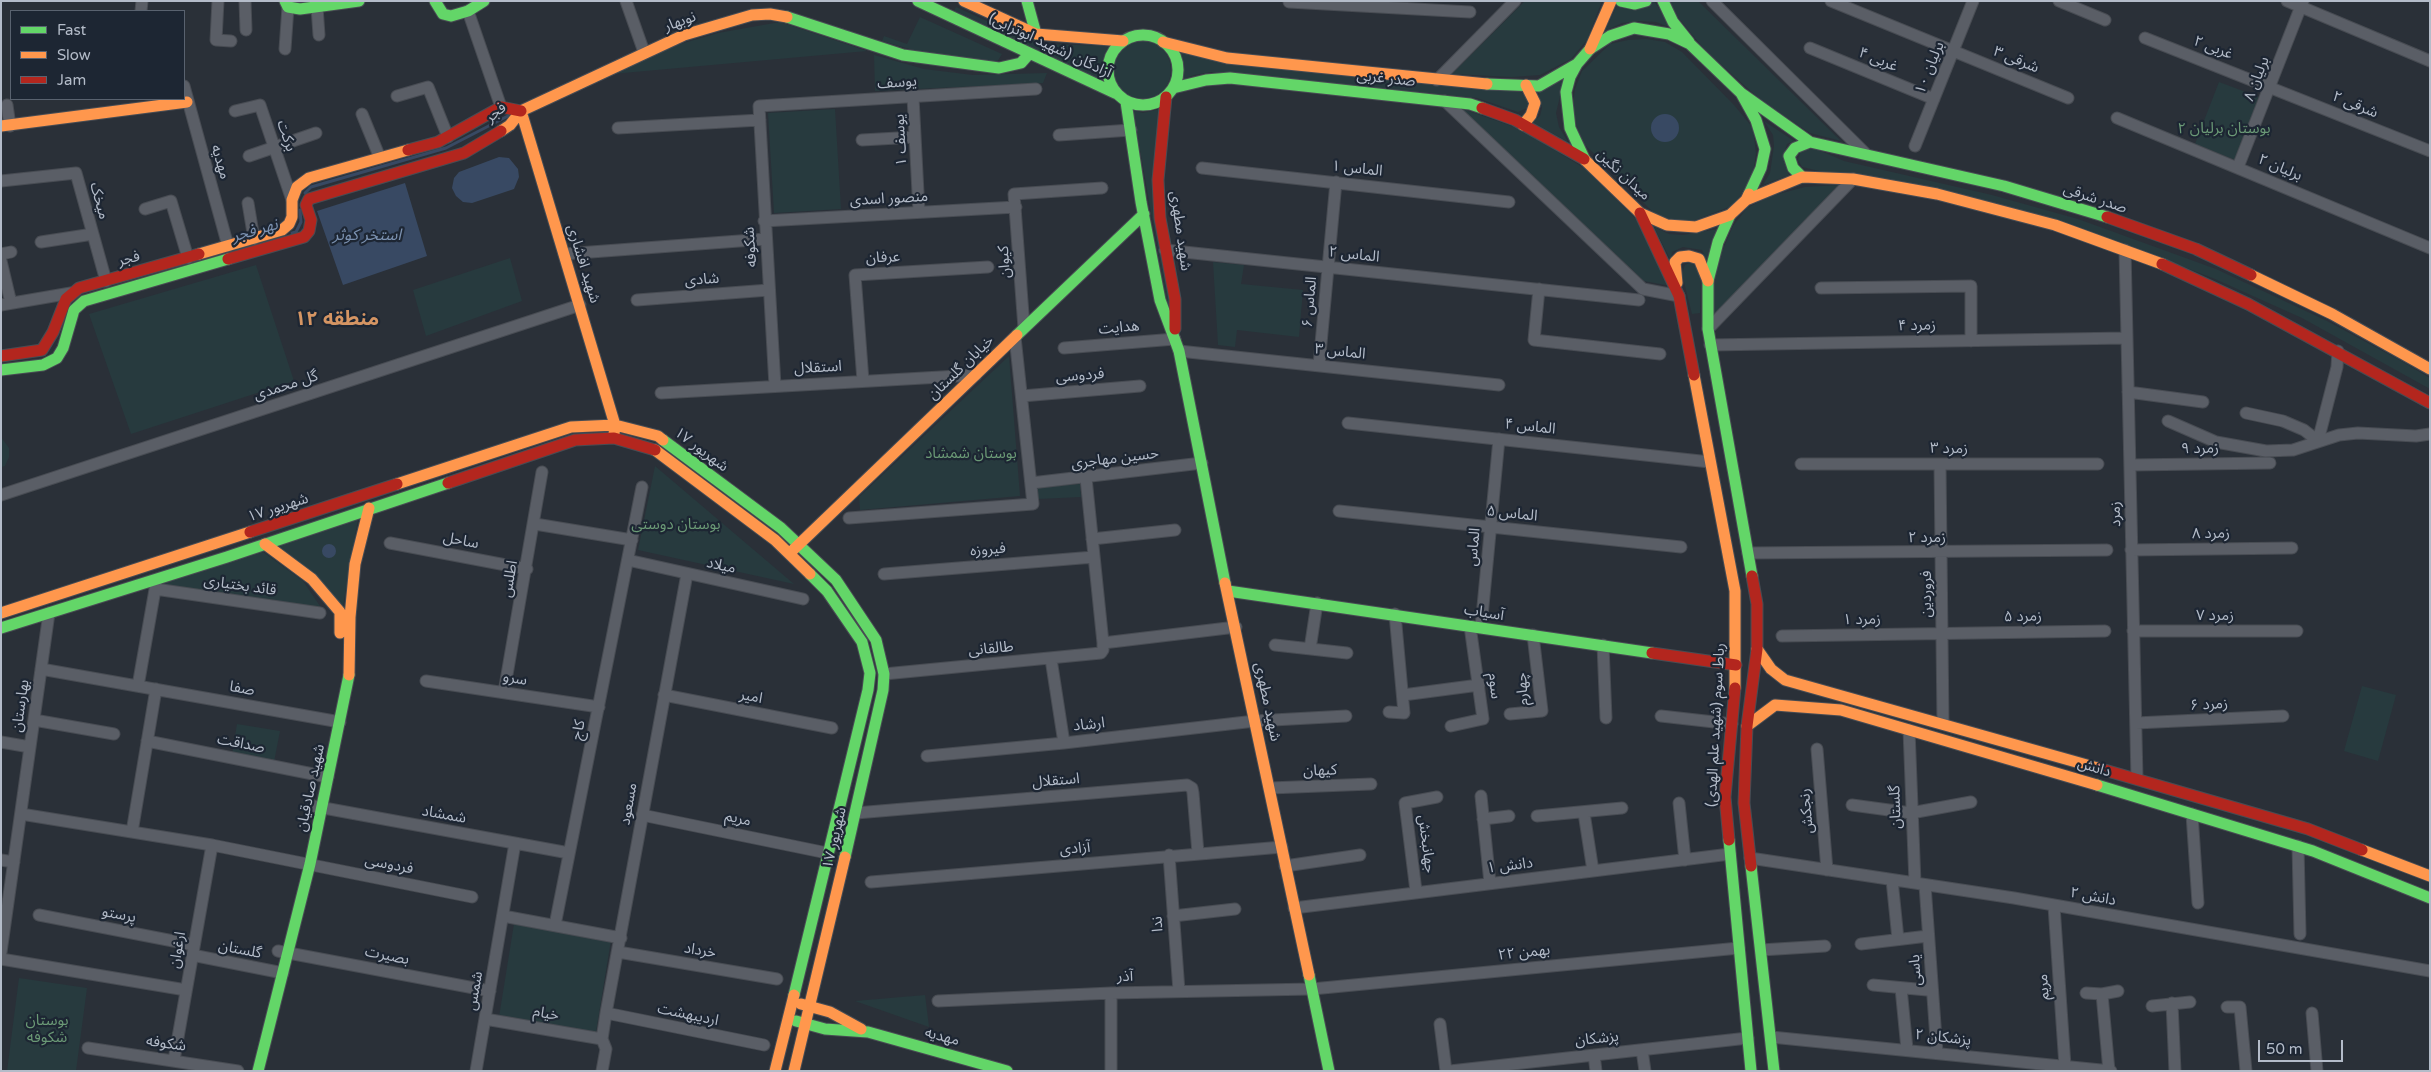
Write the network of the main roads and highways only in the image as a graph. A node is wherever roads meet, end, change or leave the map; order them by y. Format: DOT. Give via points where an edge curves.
graph roads {
  1 [pos="435,1"];
  2 [pos="484,1"];
  3 [pos="918,1"];
  4 [pos="964,1"];
  5 [pos="1611,1"];
  6 [pos="1622,1"];
  7 [pos="1646,1"];
  8 [pos="1663,1"];
  9 [pos="354,2"];
  10 [pos="286,4"];
  11 [pos="324,4"];
  12 [pos="941,6"];
  13 [pos="1015,8"];
  14 [pos="1036,34"];
  15 [pos="1123,41"];
  16 [pos="1163,42"];
  17 [pos="1690,44"];
  18 [pos="1590,49"];
  19 [pos="1029,54"];
  20 [pos="1577,64"];
  21 [pos="1526,85"];
  22 [pos="1116,93"];
  23 [pos="1169,93"];
  24 [pos="1741,94"];
  25 [pos="187,102"];
  26 [pos="1126,102"];
  27 [pos="521,110"];
  28 [pos="1523,125"];
  29 [pos="5,126"];
  30 [pos="1810,142"];
  31 [pos="1584,159"];
  32 [pos="1802,177"];
  33 [pos="1746,200"];
  34 [pos="1640,213"];
  35 [pos="1144,214"];
  36 [pos="1730,215"];
  37 [pos="1708,281"];
  38 [pos="1680,296"];
  39 [pos="1176,339"];
  40 [pos="1,356"];
  41 [pos="2430,369"];
  42 [pos="1,370"];
  43 [pos="2430,403"];
  44 [pos="615,426"];
  45 [pos="614,438"];
  46 [pos="369,508"];
  47 [pos="781,528"];
  48 [pos="816,528"];
  49 [pos="265,544"];
  50 [pos="799,544"];
  51 [pos="789,554"];
  52 [pos="816,561"];
  53 [pos="1228,590"];
  54 [pos="45,599"];
  55 [pos="1,613"];
  56 [pos="49,613"];
  57 [pos="1,628"];
  58 [pos="1757,649"];
  59 [pos="1736,665"];
  60 [pos="1802,685"];
  61 [pos="1796,705"];
  62 [pos="335,721"];
  63 [pos="1748,726"];
  64 [pos="2430,876"];
  65 [pos="2430,898"];
  66 [pos="278,972"];
  67 [pos="792,1001"];
  68 [pos="812,1006"];
  69 [pos="787,1018"];
  70 [pos="806,1024"];
  71 [pos="868,1032"];
  72 [pos="1750,1066"];
  73 [pos="247,1071"];
  74 [pos="258,1071"];
  75 [pos="775,1071"];
  76 [pos="794,1071"];
  77 [pos="1007,1071"];
  78 [pos="1329,1071"];
  79 [pos="1758,1071"];
  80 [pos="1774,1071"];
  1 -- 2 [label="main road" via="443,14 451,16"];
  3 -- 12 [label="main road, آزادگان (شهید ابوترابی)"];
  4 -- 13 [label="main road, آزادگان (شهید ابوترابی)"];
  5 -- 18 [label="main road"];
  6 -- 7 [label="main road" via="1635,4"];
  8 -- 17 [label="main road" via="1673,22"];
  9 -- 11 [label="main road"];
  10 -- 11 [label="main road" via="300,9"];
  12 -- 19 [label="main road, آزادگان (شهید ابوترابی)"];
  13 -- 14 [label="main road"];
  13 -- 14 [label="main road, آزادگان (شهید ابوترابی)"];
  14 -- 15 [label="main road, آزادگان (شهید ابوترابی)"];
  15 -- 16 [label="main road" via="1143,35"];
  15 -- 22 [label="main road" via="1114,49 1107,71"];
  16 -- 21 [label="main road, صدر غربی" via="1227,58 1437,80"];
  16 -- 23 [label="main road" via="1177,63 1177,78"];
  17 -- 18 [label="main road, میدان نگین" via="1669,34 1634,28 1610,36"];
  17 -- 24 [label="main road, میدان نگین"];
  18 -- 20 [label="main road, میدان نگین"];
  19 -- 22 [label="main road, آزادگان (شهید ابوترابی)"];
  19 -- 27 [label="main road, نوبهار" via="1021,63 999,68 903,55 785,16 752,15 644,52"];
  20 -- 21 [label="main road, صدر غربی" via="1538,86"];
  20 -- 31 [label="main road, میدان نگین" via="1570,77 1566,100 1570,128"];
  21 -- 28 [label="main road" via="1535,103"];
  22 -- 26 [label="main road"];
  23 -- 26 [label="main road" via="1147,105"];
  23 -- 28 [label="main road, صدر غربی" via="1206,80 1230,78 1470,104"];
  23 -- 39 [label="main road, شهید مطهری" via="1158,180 1160,218 1175,299"];
  24 -- 30 [label="main road, صدر شرقی"];
  24 -- 33 [label="main road, میدان نگین" via="1756,120 1765,149 1761,168"];
  25 -- 29 [label="main road"];
  26 -- 35 [label="main road, شهید مطهری"];
  27 -- 40 [label="main road, فجر" via="501,107 448,137 309,178 297,187 289,224 282,230 79,288 66,299 42,350"];
  27 -- 42 [label="main road, فجر" via="510,125 464,153 309,200 306,205 311,220 304,237 84,301 74,310 64,348 57,358 43,365"];
  27 -- 44 [label="main road, شهید افشاری"];
  28 -- 31 [label="main road, صدر غربی"];
  30 -- 32 [label="main road" via="1794,148 1789,156 1793,168"];
  30 -- 41 [label="main road, صدر شرقی" via="2004,186 2196,249 2332,314"];
  31 -- 34 [label="main road, میدان نگین"];
  32 -- 33 [label="main road"];
  32 -- 43 [label="main road" via="1854,179 1946,196 2055,225 2125,250 2248,304"];
  33 -- 36 [label="main road, میدان نگین"];
  34 -- 36 [label="main road, میدان نگین" via="1667,225 1686,227"];
  34 -- 38 [label="main road, رباط سوم (شهید علم الهدی)"];
  35 -- 39 [label="main road, شهید مطهری" via="1160,300"];
  35 -- 48 [label="main road, خیابان گلستان"];
  36 -- 37 [label="main road" via="1718,242"];
  37 -- 38 [label="main road" via="1699,259 1680,257 1674,268"];
  37 -- 58 [label="main road" via="1710,345 1757,604"];
  38 -- 59 [label="main road, رباط سوم (شهید علم الهدی)" via="1734,591"];
  39 -- 53 [label="main road, شهید مطهری"];
  44 -- 45 [label="main road"];
  44 -- 47 [label="main road, ۱۷ شهریور" via="658,436"];
  44 -- 54 [label="main road, ۱۷ شهریور" via="571,427"];
  45 -- 46 [label="main road, ۱۷ شهریور" via="575,440"];
  45 -- 51 [label="main road, ۱۷ شهریور" via="654,449"];
  46 -- 49 [label="main road, ۱۷ شهریور"];
  46 -- 62 [label="main road, شهید صادقیان" via="355,564 350,670"];
  47 -- 48 [label="main road"];
  47 -- 50 [label="main road, ۱۷ شهریور"];
  48 -- 50 [label="main road, خیابان گلستان"];
  48 -- 52 [label="main road"];
  49 -- 56 [label="main road, ۱۷ شهریور" via="155,584"];
  49 -- 62 [label="main road, شهید صادقیان" via="312,579 340,612 341,662"];
  50 -- 51 [label="main road, خیابان گلستان"];
  50 -- 52 [label="main road, ۱۷ شهریور"];
  51 -- 67 [label="main road, ۱۷ شهریور" via="827,590 862,642 870,673"];
  52 -- 68 [label="main road, ۱۷ شهریور" via="836,580 876,640 884,674"];
  53 -- 59 [label="main road, آسیاب"];
  53 -- 78 [label="main road, شهید مطهری"];
  54 -- 55 [label="main road, ۱۷ شهریور"];
  54 -- 56 [label="main road"];
  56 -- 57 [label="main road, ۱۷ شهریور"];
  58 -- 60 [label="main road, دانش" via="1771,669 1785,680"];
  58 -- 63 [label="main road"];
  59 -- 72 [label="main road, رباط سوم (شهید علم الهدی)" via="1725,797"];
  60 -- 61 [label="main road" via="1795,690"];
  60 -- 64 [label="main road, دانش" via="2308,829"];
  61 -- 63 [label="main road, دانش" via="1776,705"];
  61 -- 65 [label="main road, دانش" via="1841,710 2298,846"];
  62 -- 66 [label="main road, شهید صادقیان"];
  63 -- 80 [label="main road" via="1744,803"];
  66 -- 73 [label="main road, شهید صادقیان"];
  66 -- 74 [label="main road, شهید صادقیان"];
  67 -- 68 [label="main road, مهدیه"];
  67 -- 69 [label="main road, ۱۷ شهریور"];
  68 -- 70 [label="main road, ۱۷ شهریور"];
  68 -- 71 [label="main road, مهدیه"];
  69 -- 70 [label="main road, مهدیه"];
  69 -- 75 [label="main road, ۱۷ شهریور"];
  70 -- 71 [label="main road, مهدیه" via="825,1029"];
  70 -- 76 [label="main road, ۱۷ شهریور"];
  71 -- 77 [label="main road, مهدیه"];
  72 -- 79 [label="main road" via="1757,1065"];
}
